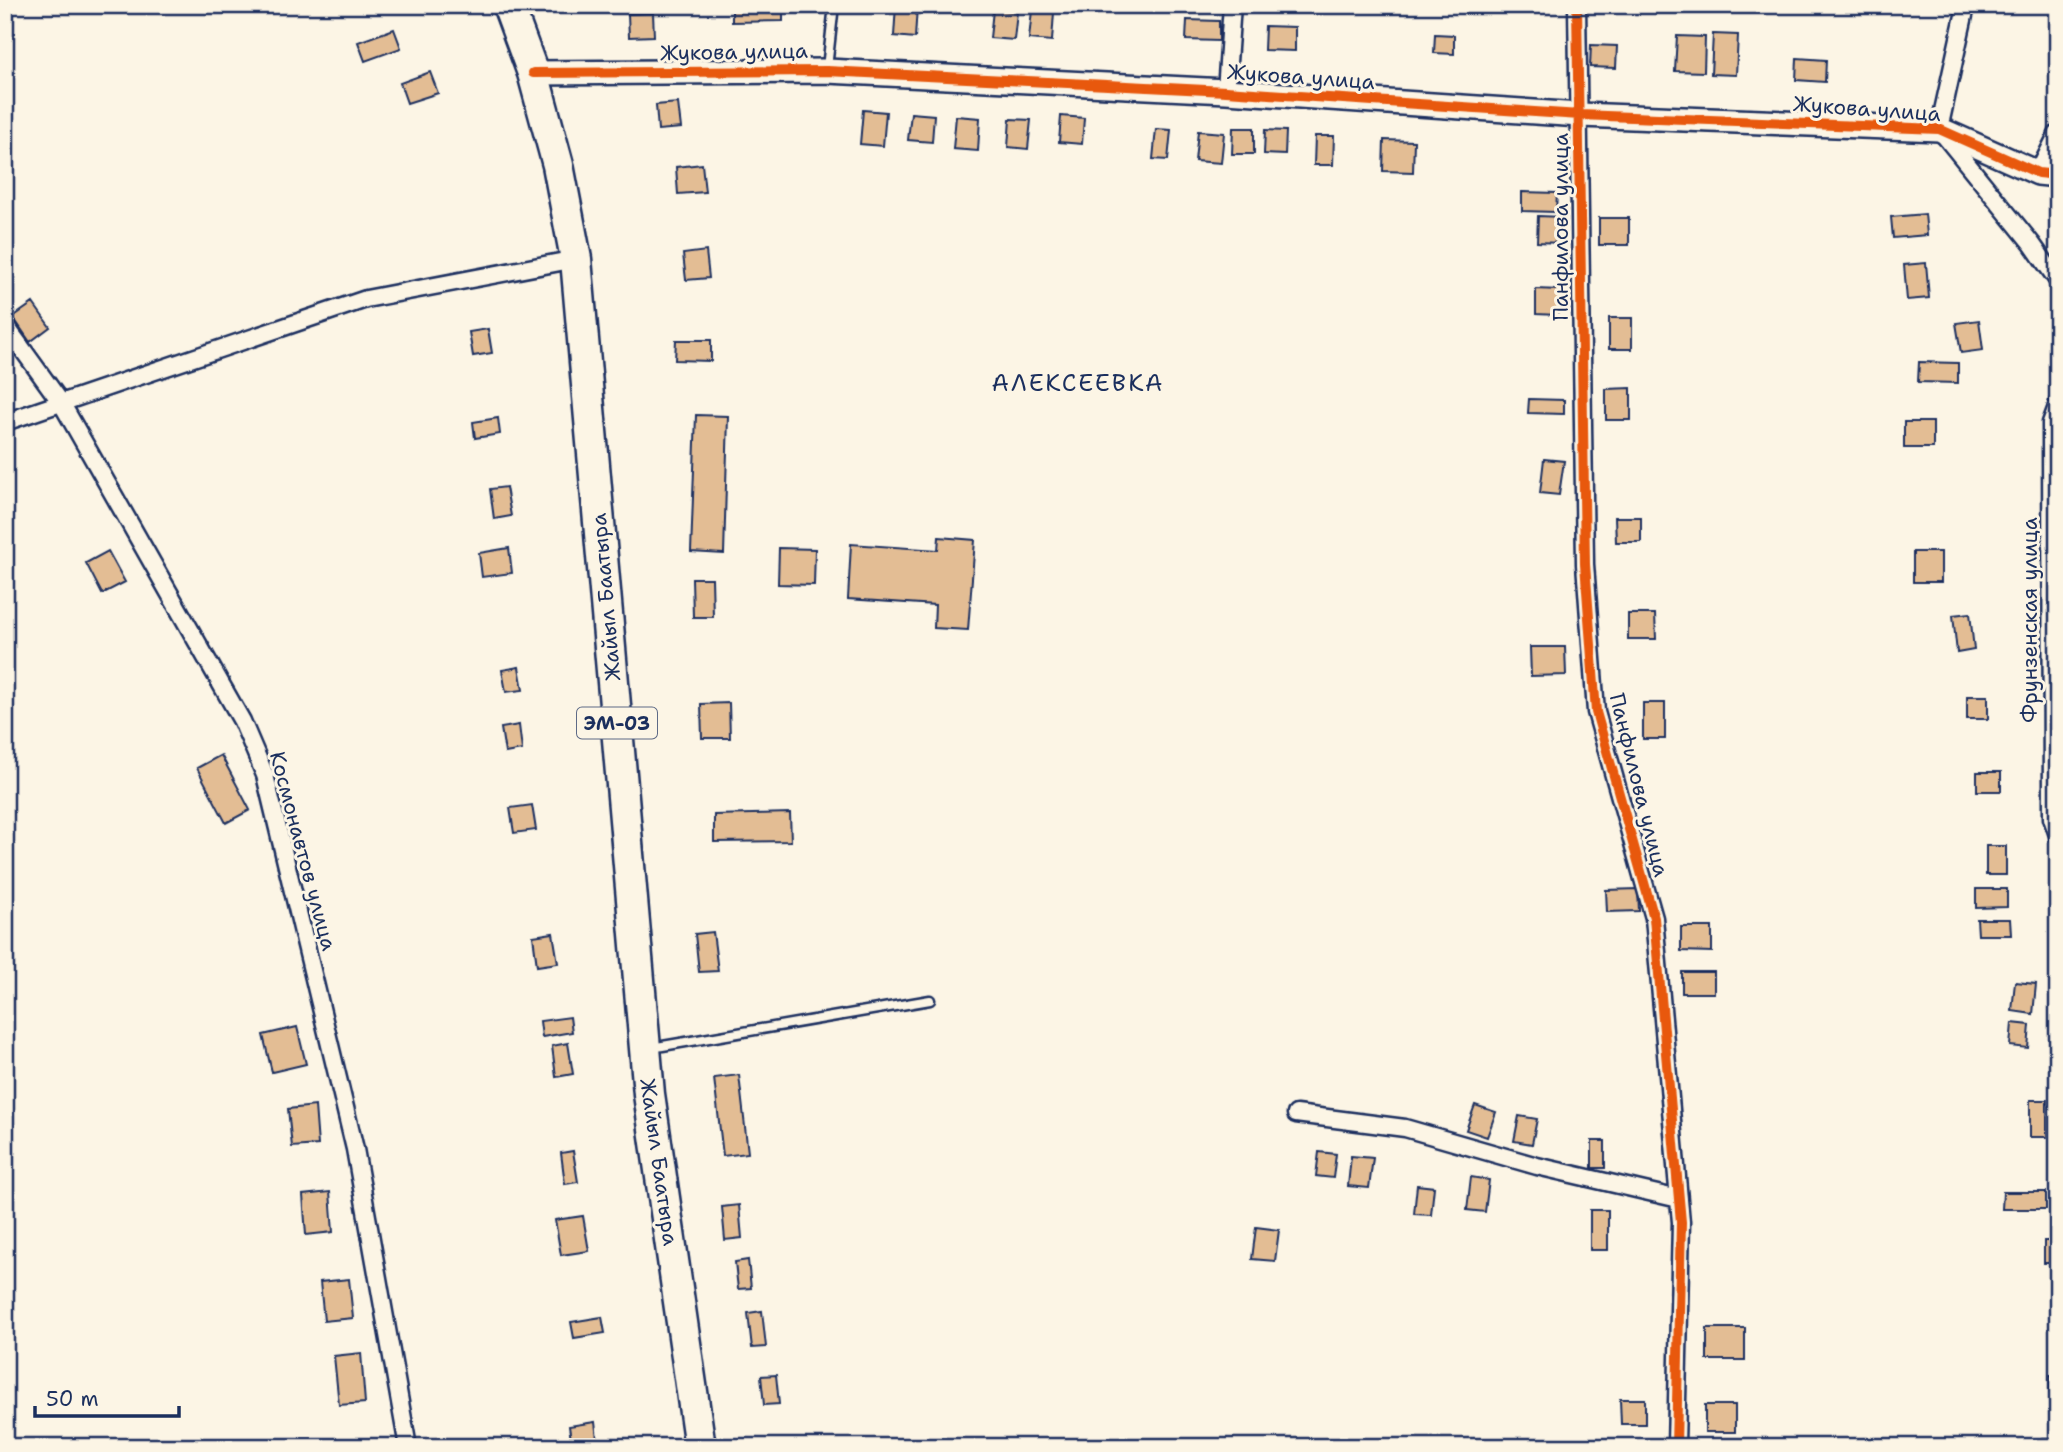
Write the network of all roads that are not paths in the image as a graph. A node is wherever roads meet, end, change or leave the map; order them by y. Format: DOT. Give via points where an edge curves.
graph roads {
  1 [pos="508,5"];
  2 [pos="834,5"];
  3 [pos="1232,5"];
  4 [pos="1577,5"];
  5 [pos="1965,5"];
  6 [pos="827,71"];
  7 [pos="533,74"];
  8 [pos="1226,91"];
  9 [pos="1580,115"];
  10 [pos="1939,129"];
  11 [pos="2058,134"];
  12 [pos="2048,174"];
  13 [pos="576,259"];
  14 [pos="2058,281"];
  15 [pos="5,325"];
  16 [pos="62,404"];
  17 [pos="2058,404"];
  18 [pos="5,422"];
  19 [pos="2058,835"];
  20 [pos="930,1000"];
  21 [pos="645,1049"];
  22 [pos="1296,1114"];
  23 [pos="1679,1199"];
  24 [pos="408,1447"];
  25 [pos="700,1447"];
  26 [pos="1676,1447"];
  1 -- 7 [label="highway, Жайыл Баатыра / ЭМ-03"];
  2 -- 6 [label="lane"];
  3 -- 8 [label="street"];
  4 -- 9 [label="street, Панфилова улица"];
  5 -- 10 [label="street"];
  6 -- 7 [label="street, Жукова улица"];
  6 -- 8 [label="street, Жукова улица"];
  7 -- 13 [label="highway, Жайыл Баатыра / ЭМ-03" via="558,165"];
  8 -- 9 [label="street, Жукова улица"];
  9 -- 10 [label="street, Жукова улица"];
  9 -- 23 [label="street, Панфилова улица" via="1585,564 1596,712 1654,918"];
  10 -- 12 [label="street, Жукова улица"];
  10 -- 14 [label="street"];
  11 -- 12 [label="street"];
  13 -- 16 [label="street" via="366,299"];
  13 -- 21 [label="highway, Жайыл Баатыра / ЭМ-03"];
  15 -- 16 [label="street, Космонавтов улица"];
  16 -- 18 [label="street"];
  16 -- 24 [label="street, Космонавтов улица" via="242,721 265,775 355,1149"];
  17 -- 19 [label="street, Фрунзенская улица" via="2051,423 2050,565 2052,818"];
  20 -- 21 [label="lane"];
  21 -- 25 [label="highway, Жайыл Баатыра / ЭМ-03"];
  22 -- 23 [label="street" via="1405,1128"];
  23 -- 26 [label="street, Панфилова улица"];
}
